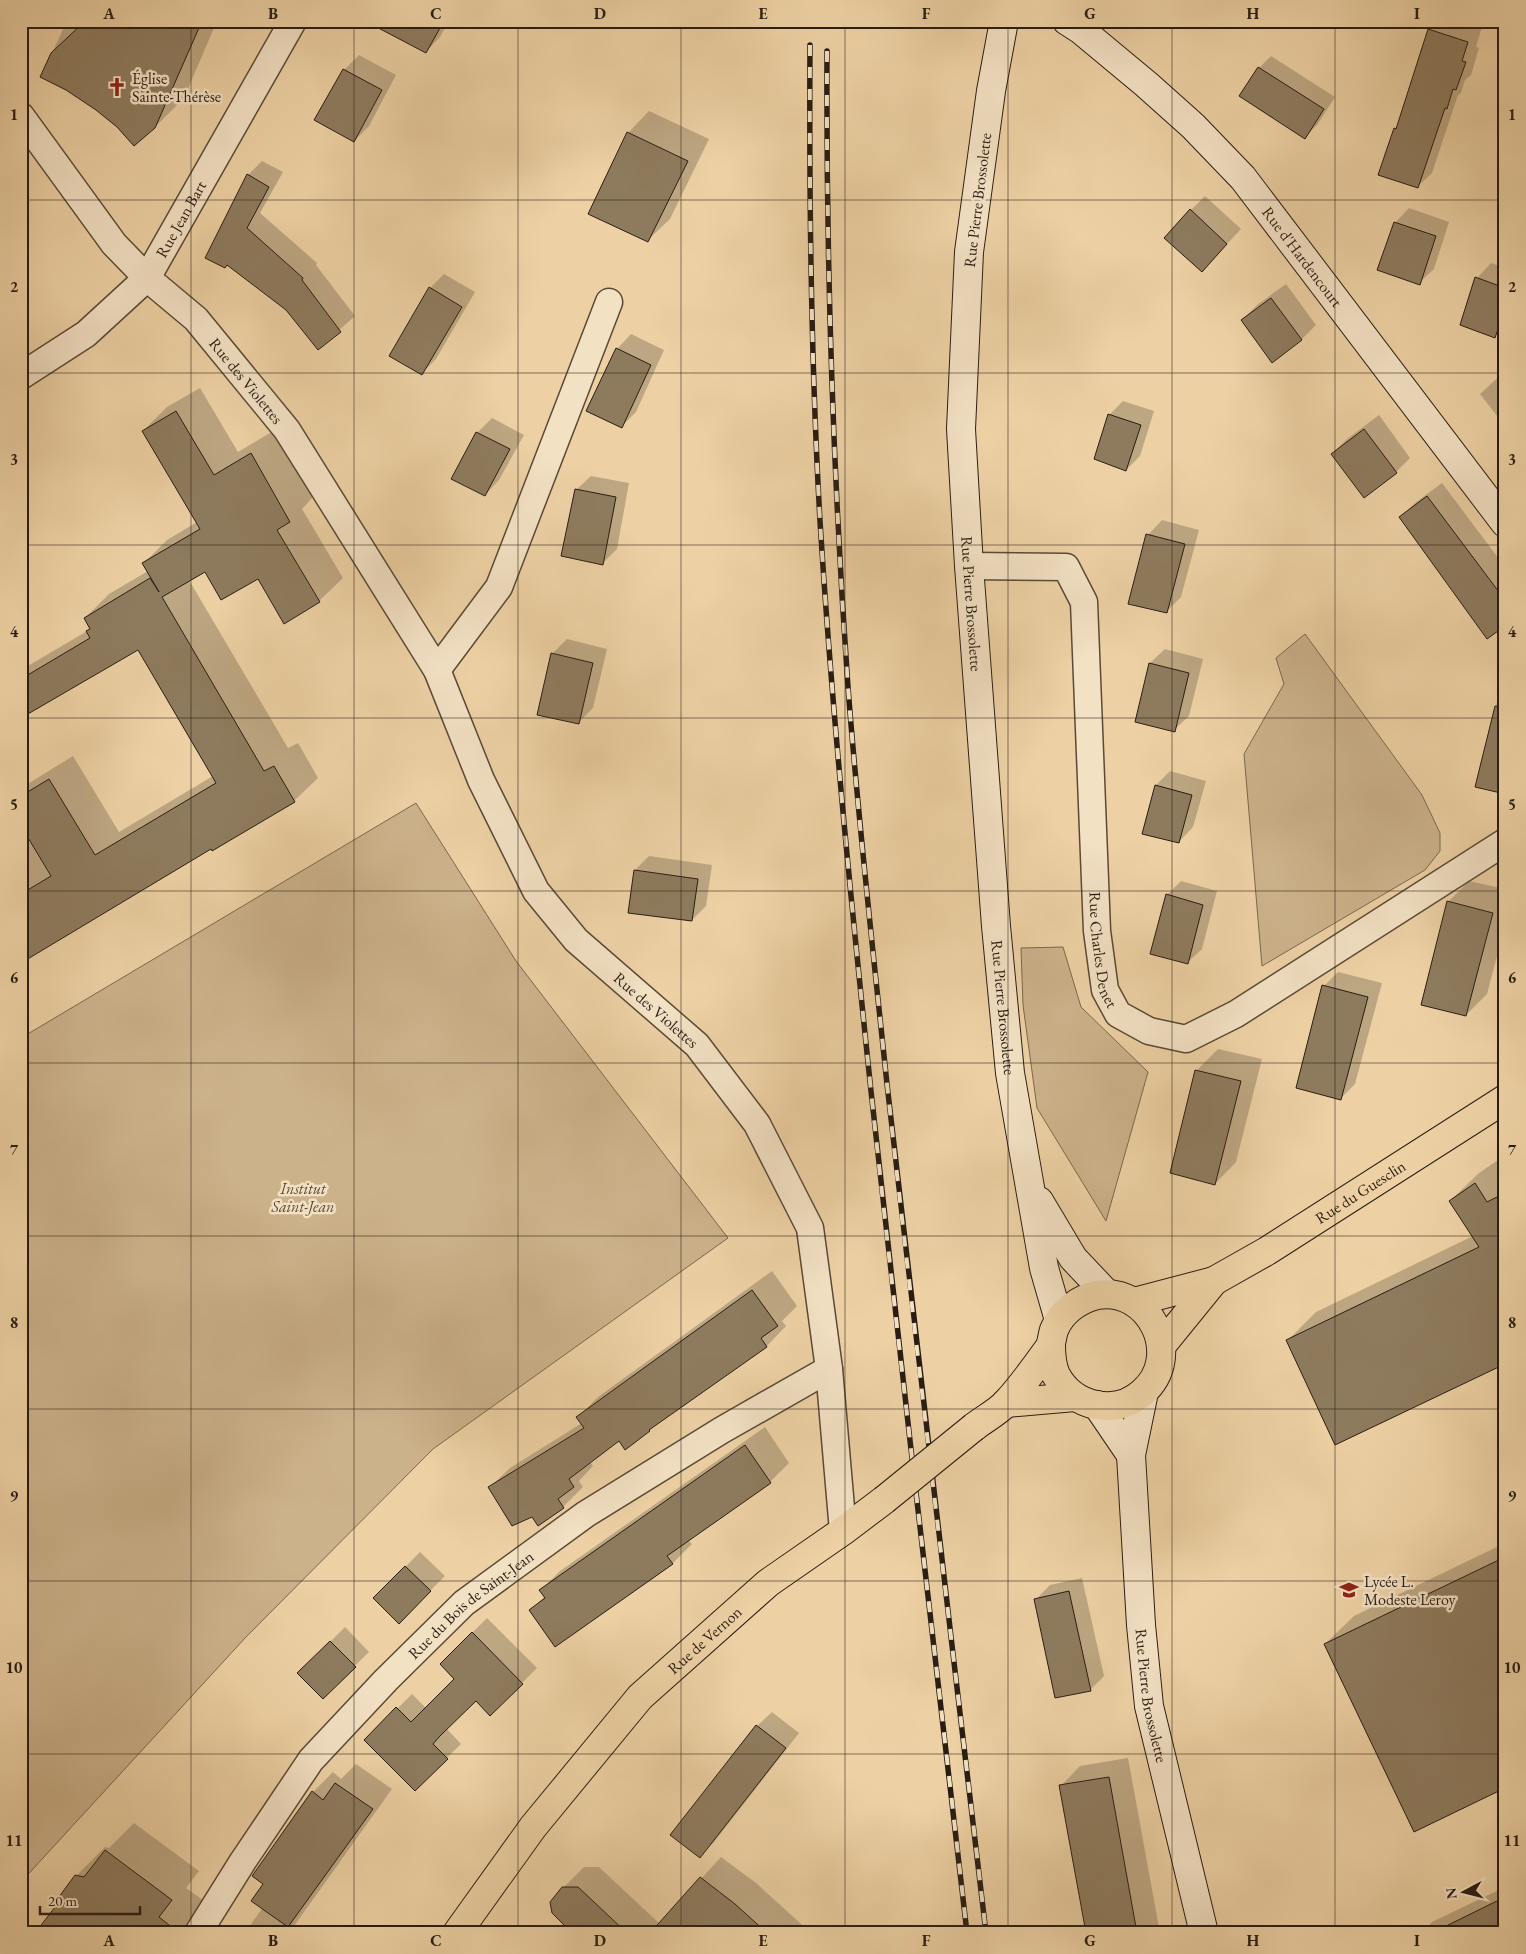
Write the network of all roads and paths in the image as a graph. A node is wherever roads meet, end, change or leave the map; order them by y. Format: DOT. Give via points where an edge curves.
graph roads {
  1 [pos="293,21"];
  2 [pos="1004,21"];
  3 [pos="1067,21"];
  4 [pos="21,116"];
  5 [pos="147,278"];
  6 [pos="609,302"];
  7 [pos="21,376"];
  8 [pos="1505,523"];
  9 [pos="969,566"];
  10 [pos="438,670"];
  11 [pos="1505,842"];
  12 [pos="1505,1099"];
  13 [pos="1031,1186"];
  14 [pos="1214,1281"];
  15 [pos="1108,1294"];
  16 [pos="1134,1302"];
  17 [pos="1055,1333"];
  18 [pos="1162,1345"];
  19 [pos="829,1369"];
  20 [pos="1144,1392"];
  21 [pos="1086,1401"];
  22 [pos="1006,1403"];
  23 [pos="1131,1455"];
  24 [pos="843,1531"];
  25 [pos="198,1933"];
  26 [pos="457,1933"];
  27 [pos="1204,1933"];
  1 -- 5 [label="street, Rue Jean Bart"];
  2 -- 9 [label="main road, Rue Pierre Brossolette" via="969,252 961,429"];
  3 -- 8 [label="main road, Rue d'Hardencourt" via="1146,84 1193,126 1243,178"];
  4 -- 5 [label="street, Rue des Violettes" via="114,244"];
  5 -- 7 [label="street, Rue Jean Bart" via="86,334"];
  5 -- 10 [label="street, Rue des Violettes" via="196,319 287,430"];
  6 -- 10 [label="street" via="499,587"];
  9 -- 11 [label="street, Rue Charles Denet" via="1066,567 1084,602 1097,931 1105,990 1118,1014 1149,1031 1186,1039 1236,1014"];
  9 -- 13 [label="main road, Rue Pierre Brossolette" via="996,926 1010,1063"];
  10 -- 19 [label="street, Rue des Violettes" via="481,780 536,891 576,940 697,1044 757,1124 810,1228"];
  12 -- 14 [label="main road, Rue du Guesclin" via="1267,1251"];
  13 -- 15 [label="main road, Rue Pierre Brossolette" via="1073,1258"];
  13 -- 17 [label="main road, Rue Pierre Brossolette"];
  14 -- 16 [label="main road"];
  14 -- 18 [label="main road"];
  15 -- 16 [label="main road"];
  15 -- 17 [label="main road" via="1085,1299 1066,1312"];
  16 -- 18 [label="main road" via="1153,1320"];
  17 -- 21 [label="main road" via="1051,1360 1056,1374 1064,1387"];
  17 -- 22 [label="main road, Rue de Vernon"];
  18 -- 20 [label="main road" via="1161,1362 1155,1378"];
  19 -- 24 [label="street, Rue des Violettes"];
  19 -- 25 [label="street, Rue du Bois de Saint-Jean" via="586,1514 464,1603 311,1760"];
  20 -- 21 [label="main road" via="1122,1404 1109,1406"];
  20 -- 23 [label="main road, Rue Pierre Brossolette"];
  21 -- 22 [label="main road"];
  21 -- 23 [label="main road"];
  22 -- 24 [label="main road, Rue de Vernon, bridge"];
  23 -- 27 [label="main road, Rue Pierre Brossolette" via="1149,1706"];
  24 -- 26 [label="main road, Rue de Vernon" via="768,1584 640,1697 533,1828"];
}
